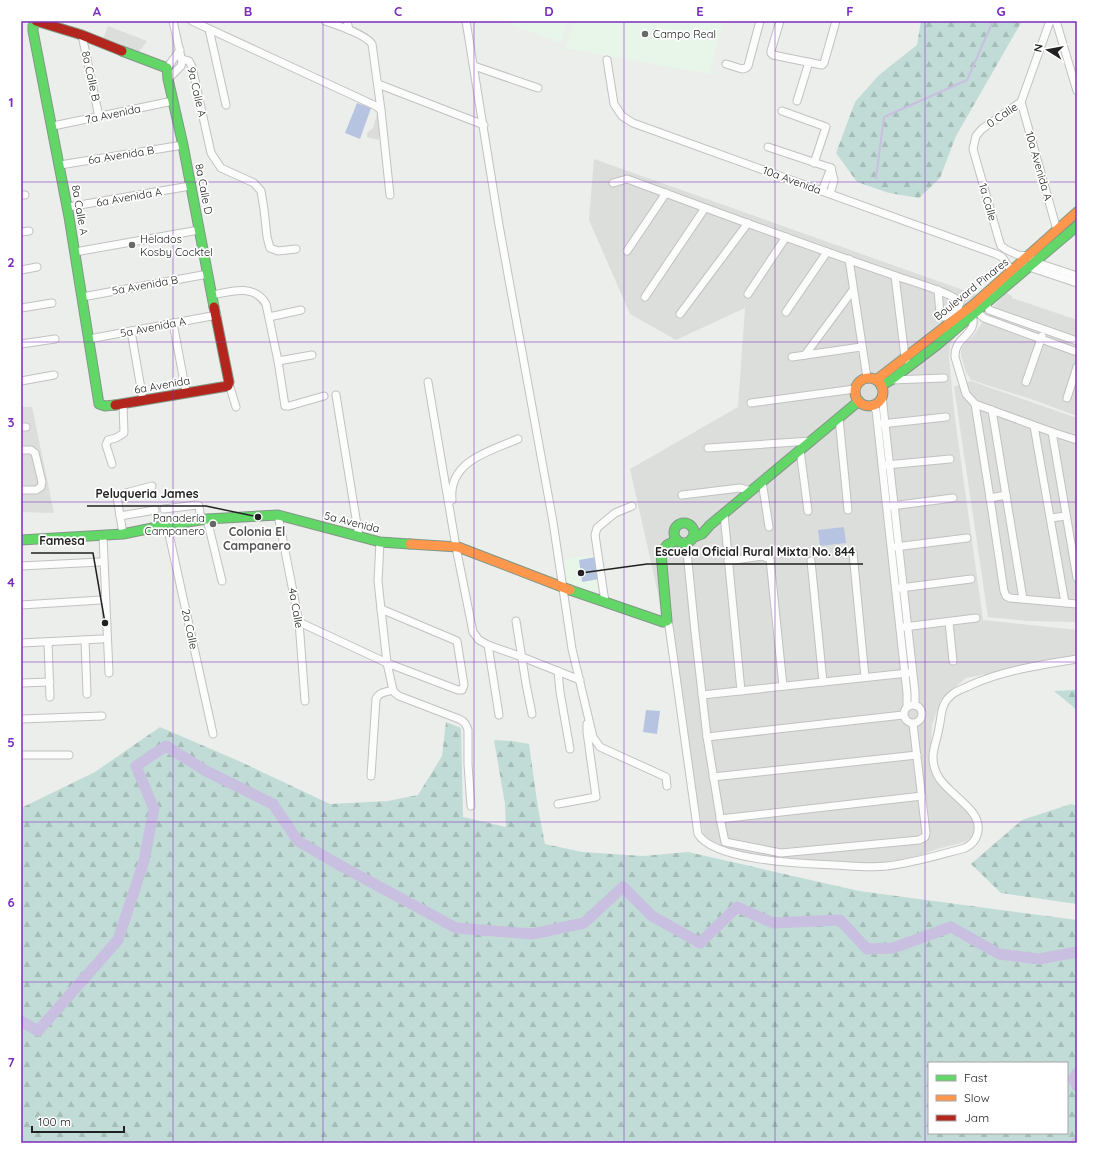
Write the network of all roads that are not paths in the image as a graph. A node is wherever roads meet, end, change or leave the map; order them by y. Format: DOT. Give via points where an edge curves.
graph roads {
  1 [pos="36,21"];
  2 [pos="173,21"];
  3 [pos="192,21"];
  4 [pos="325,21"];
  5 [pos="347,21"];
  6 [pos="466,21"];
  7 [pos="760,21"];
  8 [pos="780,21"];
  9 [pos="836,21"];
  10 [pos="1050,21"];
  11 [pos="1056,21"];
  12 [pos="209,29"];
  13 [pos="349,30"];
  14 [pos="82,35"];
  15 [pos="180,50"];
  16 [pos="182,59"];
  17 [pos="607,60"];
  18 [pos="809,62"];
  19 [pos="726,64"];
  20 [pos="474,66"];
  21 [pos="167,68"];
  22 [pos="168,79"];
  23 [pos="378,84"];
  24 [pos="538,88"];
  25 [pos="1077,91"];
  26 [pos="173,101"];
  27 [pos="797,101"];
  28 [pos="1021,102"];
  29 [pos="226,105"];
  30 [pos="381,110"];
  31 [pos="782,111"];
  32 [pos="99,117"];
  33 [pos="484,125"];
  34 [pos="53,126"];
  35 [pos="974,140"];
  36 [pos="183,144"];
  37 [pos="768,148"];
  38 [pos="814,163"];
  39 [pos="60,165"];
  40 [pos="831,168"];
  41 [pos="613,183"];
  42 [pos="190,186"];
  43 [pos="822,191"];
  44 [pos="666,193"];
  45 [pos="830,194"];
  46 [pos="390,195"];
  47 [pos="68,207"];
  48 [pos="705,208"];
  49 [pos="1077,212"];
  50 [pos="748,223"];
  51 [pos="1077,226"];
  52 [pos="199,230"];
  53 [pos="1057,230"];
  54 [pos="29,231"];
  55 [pos="21,232"];
  56 [pos="786,237"];
  57 [pos="296,249"];
  58 [pos="627,251"];
  59 [pos="75,252"];
  60 [pos="827,252"];
  61 [pos="849,260"];
  62 [pos="1027,260"];
  63 [pos="37,267"];
  64 [pos="21,270"];
  65 [pos="1012,272"];
  66 [pos="208,274"];
  67 [pos="895,276"];
  68 [pos="1077,276"];
  69 [pos="1077,283"];
  70 [pos="853,290"];
  71 [pos="938,290"];
  72 [pos="748,294"];
  73 [pos="213,295"];
  74 [pos="82,297"];
  75 [pos="645,297"];
  76 [pos="984,300"];
  77 [pos="52,302"];
  78 [pos="21,308"];
  79 [pos="301,310"];
  80 [pos="972,310"];
  81 [pos="786,312"];
  82 [pos="680,314"];
  83 [pos="217,315"];
  84 [pos="269,317"];
  85 [pos="173,323"];
  86 [pos="1044,330"];
  87 [pos="131,331"];
  88 [pos="55,339"];
  89 [pos="89,339"];
  90 [pos="1041,339"];
  91 [pos="1077,342"];
  92 [pos="21,344"];
  93 [pos="861,347"];
  94 [pos="1077,352"];
  95 [pos="312,355"];
  96 [pos="806,355"];
  97 [pos="792,357"];
  98 [pos="278,361"];
  99 [pos="907,361"];
  100 [pos="1077,367"];
  101 [pos="54,376"];
  102 [pos="944,378"];
  103 [pos="21,380"];
  104 [pos="892,380"];
  105 [pos="428,382"];
  106 [pos="1026,382"];
  107 [pos="229,385"];
  108 [pos="877,385"];
  109 [pos="856,389"];
  110 [pos="186,392"];
  111 [pos="336,395"];
  112 [pos="324,396"];
  113 [pos="1067,398"];
  114 [pos="143,400"];
  115 [pos="859,401"];
  116 [pos="751,403"];
  117 [pos="123,404"];
  118 [pos="975,404"];
  119 [pos="872,405"];
  120 [pos="101,406"];
  121 [pos="236,407"];
  122 [pos="992,410"];
  123 [pos="946,417"];
  124 [pos="839,418"];
  125 [pos="881,424"];
  126 [pos="1034,426"];
  127 [pos="1052,432"];
  128 [pos="518,439"];
  129 [pos="1077,440"];
  130 [pos="811,441"];
  131 [pos="708,448"];
  132 [pos="21,450"];
  133 [pos="800,450"];
  134 [pos="950,459"];
  135 [pos="112,464"];
  136 [pos="885,465"];
  137 [pos="762,481"];
  138 [pos="152,486"];
  139 [pos="21,490"];
  140 [pos="751,491"];
  141 [pos="682,495"];
  142 [pos="1006,495"];
  143 [pos="952,498"];
  144 [pos="990,498"];
  145 [pos="632,506"];
  146 [pos="890,506"];
  147 [pos="164,509"];
  148 [pos="155,510"];
  149 [pos="848,510"];
  150 [pos="808,511"];
  151 [pos="724,514"];
  152 [pos="278,515"];
  153 [pos="120,516"];
  154 [pos="1066,516"];
  155 [pos="1050,518"];
  156 [pos="204,519"];
  157 [pos="167,525"];
  158 [pos="710,525"];
  159 [pos="769,527"];
  160 [pos="692,528"];
  161 [pos="123,534"];
  162 [pos="103,536"];
  163 [pos="359,537"];
  164 [pos="967,538"];
  165 [pos="683,539"];
  166 [pos="21,540"];
  167 [pos="380,542"];
  168 [pos="457,547"];
  169 [pos="895,547"];
  170 [pos="853,552"];
  171 [pos="728,561"];
  172 [pos="811,561"];
  173 [pos="100,562"];
  174 [pos="21,566"];
  175 [pos="1077,578"];
  176 [pos="971,579"];
  177 [pos="222,581"];
  178 [pos="563,587"];
  179 [pos="899,588"];
  180 [pos="1024,599"];
  181 [pos="102,600"];
  182 [pos="605,602"];
  183 [pos="1065,603"];
  184 [pos="1077,604"];
  185 [pos="21,605"];
  186 [pos="381,609"];
  187 [pos="976,618"];
  188 [pos="516,621"];
  189 [pos="667,621"];
  190 [pos="299,622"];
  191 [pos="949,622"];
  192 [pos="904,627"];
  193 [pos="85,640"];
  194 [pos="102,640"];
  195 [pos="48,642"];
  196 [pos="21,643"];
  197 [pos="488,645"];
  198 [pos="522,657"];
  199 [pos="1077,660"];
  200 [pos="953,661"];
  201 [pos="387,663"];
  202 [pos="558,671"];
  203 [pos="108,673"];
  204 [pos="909,673"];
  205 [pos="865,677"];
  206 [pos="580,680"];
  207 [pos="50,682"];
  208 [pos="823,682"];
  209 [pos="21,683"];
  210 [pos="782,686"];
  211 [pos="393,690"];
  212 [pos="741,691"];
  213 [pos="87,694"];
  214 [pos="702,695"];
  215 [pos="50,697"];
  216 [pos="305,702"];
  217 [pos="911,706"];
  218 [pos="588,712"];
  219 [pos="532,714"];
  220 [pos="499,715"];
  221 [pos="903,715"];
  222 [pos="102,716"];
  223 [pos="21,719"];
  224 [pos="913,724"];
  225 [pos="213,734"];
  226 [pos="707,737"];
  227 [pos="570,749"];
  228 [pos="21,755"];
  229 [pos="69,755"];
  230 [pos="917,755"];
  231 [pos="371,776"];
  232 [pos="713,777"];
  233 [pos="667,786"];
  234 [pos="922,796"];
  235 [pos="558,804"];
  236 [pos="471,806"];
  237 [pos="720,819"];
  1 -- 14 [label="street"];
  1 -- 34 [label="street, 8a Calle A" via="32,26"];
  2 -- 15 [label="street, 9a Calle A"];
  3 -- 12 [label="street"];
  4 -- 13 [label="street"];
  5 -- 13 [label="street"];
  6 -- 20 [label="street"];
  7 -- 19 [label="street" via="748,66 742,69"];
  8 -- 18 [label="street" via="771,53"];
  9 -- 18 [label="street" via="824,63"];
  10 -- 28 [label="street, 0 Calle"];
  11 -- 25 [label="street"];
  12 -- 29 [label="street"];
  12 -- 30 [label="street"];
  13 -- 23 [label="street" via="372,44"];
  14 -- 21 [label="street"];
  14 -- 32 [label="street, 8a Calle B"];
  15 -- 16 [label="street, 9a Calle A"];
  15 -- 21 [label="street"];
  16 -- 22 [label="street" via="181,66"];
  16 -- 57 [label="street, 9a Calle A" via="190,62 192,67 211,153 221,168 254,183 261,191 270,248 278,251"];
  17 -- 43 [label="street, 10a Avenida" via="614,104 622,116 633,123"];
  18 -- 27 [label="street"];
  20 -- 24 [label="street"];
  20 -- 33 [label="street"];
  21 -- 22 [label="street, 8a Calle D"];
  22 -- 26 [label="street, 8a Calle D"];
  23 -- 30 [label="street"];
  23 -- 33 [label="street"];
  26 -- 32 [label="street, 7a Avenida"];
  26 -- 36 [label="street, 8a Calle D"];
  28 -- 35 [label="street, 0 Calle" via="982,128"];
  28 -- 53 [label="street, 10a Avenida A"];
  30 -- 46 [label="street"];
  31 -- 38 [label="street" via="826,127"];
  32 -- 34 [label="street, 7a Avenida"];
  33 -- 178 [label="street" via="499,225"];
  34 -- 39 [label="street, 8a Calle A"];
  35 -- 62 [label="street, 1a Calle" via="974,154 999,240 1004,248"];
  36 -- 39 [label="street, 6a Avenida B"];
  36 -- 42 [label="street, 8a Calle D"];
  37 -- 38 [label="street"];
  38 -- 40 [label="street"];
  39 -- 47 [label="street, 8a Calle A"];
  40 -- 43 [label="street"];
  40 -- 45 [label="street" via="834,180"];
  41 -- 44 [label="street" via="627,179"];
  42 -- 47 [label="street, 6a Avenida A"];
  42 -- 52 [label="street, 8a Calle D"];
  43 -- 45 [label="street, 10a Avenida"];
  44 -- 48 [label="street"];
  44 -- 58 [label="street"];
  45 -- 65 [label="street, 10a Avenida" via="996,254 1002,257"];
  47 -- 59 [label="street, 8a Calle A"];
  48 -- 50 [label="street"];
  48 -- 75 [label="street"];
  49 -- 53 [label="street, Boulevard Pinares"];
  50 -- 56 [label="street"];
  50 -- 82 [label="street"];
  51 -- 62 [label="street, Boulevard Pinares"];
  52 -- 59 [label="street"];
  52 -- 66 [label="street, 8a Calle D"];
  53 -- 62 [label="street, Boulevard Pinares"];
  54 -- 55 [label="street"];
  56 -- 60 [label="street"];
  56 -- 72 [label="street"];
  59 -- 74 [label="street, 8a Calle A"];
  60 -- 61 [label="street"];
  60 -- 81 [label="street"];
  61 -- 67 [label="street"];
  61 -- 70 [label="street"];
  62 -- 65 [label="street, Boulevard Pinares"];
  62 -- 68 [label="street"];
  62 -- 69 [label="street"];
  62 -- 76 [label="street, Boulevard Pinares"];
  63 -- 64 [label="street"];
  65 -- 76 [label="street, Boulevard Pinares"];
  66 -- 73 [label="street, 8a Calle D"];
  66 -- 74 [label="street, 5a Avenida B"];
  67 -- 71 [label="street"];
  67 -- 99 [label="street"];
  70 -- 93 [label="street"];
  70 -- 96 [label="street"];
  73 -- 83 [label="street, 8a Calle D"];
  73 -- 84 [label="street" via="238,290 253,292 262,297"];
  74 -- 89 [label="street, 8a Calle A"];
  76 -- 80 [label="street, Boulevard Pinares"];
  76 -- 86 [label="street" via="989,310"];
  77 -- 78 [label="street"];
  79 -- 84 [label="street"];
  80 -- 90 [label="street" via="984,318"];
  80 -- 99 [label="street, Boulevard Pinares"];
  80 -- 118 [label="street" via="974,325 958,343 955,357 966,394"];
  83 -- 85 [label="street, 5a Avenida A"];
  83 -- 107 [label="street, 8a Calle D"];
  84 -- 98 [label="street"];
  85 -- 87 [label="street, 5a Avenida A"];
  85 -- 110 [label="street"];
  86 -- 90 [label="street"];
  86 -- 91 [label="street"];
  87 -- 89 [label="street, 5a Avenida A"];
  87 -- 114 [label="street"];
  88 -- 92 [label="street"];
  89 -- 120 [label="street, 8a Calle A"];
  90 -- 94 [label="street"];
  90 -- 106 [label="street"];
  93 -- 96 [label="street"];
  93 -- 108 [label="street"];
  95 -- 98 [label="street"];
  96 -- 97 [label="street"];
  98 -- 112 [label="street" via="285,406"];
  99 -- 104 [label="street, Boulevard Pinares"];
  99 -- 108 [label="street, Boulevard Pinares"];
  100 -- 113 [label="street"];
  101 -- 103 [label="street"];
  102 -- 104 [label="street"];
  104 -- 108 [label="street, Boulevard Pinares"];
  105 -- 168 [label="street"];
  107 -- 110 [label="street, 6a Avenida"];
  107 -- 121 [label="street"];
  108 -- 109 [label="street" via="860,382"];
  108 -- 119 [label="street" via="879,401"];
  108 -- 125 [label="street"];
  109 -- 115 [label="street"];
  109 -- 116 [label="street"];
  110 -- 114 [label="street, 6a Avenida"];
  111 -- 163 [label="street"];
  114 -- 117 [label="street, 6a Avenida"];
  115 -- 119 [label="street" via="865,405"];
  115 -- 124 [label="street"];
  117 -- 120 [label="street, 6a Avenida"];
  117 -- 135 [label="street" via="124,433 107,442"];
  118 -- 122 [label="street"];
  118 -- 144 [label="street"];
  119 -- 125 [label="street"];
  122 -- 126 [label="street"];
  122 -- 142 [label="street"];
  123 -- 125 [label="street"];
  124 -- 130 [label="street"];
  124 -- 149 [label="street"];
  125 -- 136 [label="street"];
  126 -- 127 [label="street"];
  126 -- 155 [label="street"];
  127 -- 129 [label="street"];
  127 -- 154 [label="street"];
  128 -- 168 [label="street" via="476,456 462,467 457,475 451,492"];
  130 -- 131 [label="street"];
  130 -- 133 [label="street"];
  132 -- 139 [label="street" via="31,450 35,453 42,482 39,489"];
  133 -- 137 [label="street"];
  133 -- 150 [label="street"];
  134 -- 136 [label="street"];
  136 -- 146 [label="street"];
  137 -- 140 [label="street"];
  137 -- 159 [label="street"];
  138 -- 153 [label="street" via="118,495"];
  140 -- 141 [label="street" via="740,488"];
  140 -- 151 [label="street"];
  142 -- 144 [label="street"];
  142 -- 180 [label="street"];
  143 -- 146 [label="street"];
  144 -- 180 [label="street" via="1004,591 1010,598"];
  145 -- 182 [label="street" via="615,513 595,531"];
  146 -- 169 [label="street"];
  147 -- 156 [label="street" via="197,505"];
  148 -- 153 [label="street"];
  151 -- 158 [label="street"];
  151 -- 171 [label="street"];
  152 -- 156 [label="street, 5a Avenida"];
  152 -- 163 [label="street, 5a Avenida"];
  152 -- 190 [label="street, 4a Calle"];
  153 -- 161 [label="street"];
  154 -- 155 [label="street"];
  154 -- 175 [label="street"];
  155 -- 183 [label="street"];
  156 -- 157 [label="street, 5a Avenida"];
  156 -- 177 [label="street"];
  157 -- 161 [label="street, 5a Avenida"];
  157 -- 225 [label="street, 2a Calle"];
  158 -- 160 [label="street"];
  158 -- 165 [label="street" via="702,534"];
  160 -- 165 [label="street" via="694,533"];
  160 -- 165 [label="street" via="684,523 678,525 675,530"];
  161 -- 162 [label="street, 5a Avenida"];
  162 -- 166 [label="street, 5a Avenida"];
  162 -- 203 [label="street"];
  163 -- 167 [label="street, 5a Avenida"];
  164 -- 169 [label="street"];
  165 -- 189 [label="street" via="664,542 660,547 660,580 666,601"];
  165 -- 214 [label="street"];
  167 -- 168 [label="street, 5a Avenida"];
  167 -- 186 [label="street" via="378,581"];
  168 -- 178 [label="street, 5a Avenida"];
  168 -- 197 [label="street" via="473,632 479,640"];
  169 -- 179 [label="street"];
  170 -- 205 [label="street"];
  171 -- 210 [label="street" via="762,556 770,559"];
  171 -- 212 [label="street"];
  172 -- 208 [label="street"];
  173 -- 174 [label="street"];
  176 -- 179 [label="street"];
  178 -- 182 [label="street, 5a Avenida"];
  178 -- 206 [label="street" via="572,648"];
  179 -- 192 [label="street"];
  180 -- 183 [label="street"];
  181 -- 185 [label="street"];
  182 -- 189 [label="street, 5a Avenida" via="663,622"];
  183 -- 184 [label="street"];
  186 -- 201 [label="street"];
  186 -- 201 [label="street" via="457,641 464,685 462,690 458,690"];
  187 -- 191 [label="street"];
  188 -- 198 [label="street"];
  189 -- 199 [label="street" via="697,831 705,841 724,850 759,860 801,864 887,866 912,862 970,845 977,835 978,820 941,781 933,762 944,703 954,693 979,681 1017,669"];
  190 -- 201 [label="street"];
  190 -- 216 [label="street, 4a Calle"];
  191 -- 192 [label="street"];
  191 -- 200 [label="street"];
  192 -- 204 [label="street"];
  193 -- 194 [label="street"];
  193 -- 195 [label="street"];
  193 -- 213 [label="street"];
  195 -- 196 [label="street"];
  195 -- 207 [label="street"];
  197 -- 198 [label="street"];
  197 -- 220 [label="street"];
  198 -- 202 [label="street"];
  198 -- 219 [label="street"];
  201 -- 211 [label="street"];
  202 -- 206 [label="street"];
  202 -- 227 [label="street"];
  204 -- 205 [label="street"];
  204 -- 217 [label="street"];
  205 -- 208 [label="street"];
  206 -- 218 [label="street"];
  207 -- 209 [label="street"];
  207 -- 215 [label="street"];
  208 -- 210 [label="street"];
  210 -- 212 [label="street"];
  211 -- 231 [label="street" via="377,695"];
  211 -- 236 [label="street" via="399,696 464,721 468,730"];
  212 -- 214 [label="street"];
  214 -- 226 [label="street"];
  217 -- 221 [label="street"];
  217 -- 224 [label="street" via="920,708 922,714 919,722"];
  218 -- 233 [label="street" via="593,737 600,747 666,776"];
  218 -- 235 [label="street" via="587,732 596,797"];
  221 -- 224 [label="street" via="905,720"];
  221 -- 226 [label="street"];
  222 -- 223 [label="street"];
  224 -- 230 [label="street"];
  226 -- 232 [label="street"];
  228 -- 229 [label="street"];
  230 -- 232 [label="street"];
  230 -- 234 [label="street"];
  232 -- 237 [label="street"];
  234 -- 237 [label="street"];
  234 -- 237 [label="street" via="926,833 925,837 919,840 781,853 726,842"];
}
